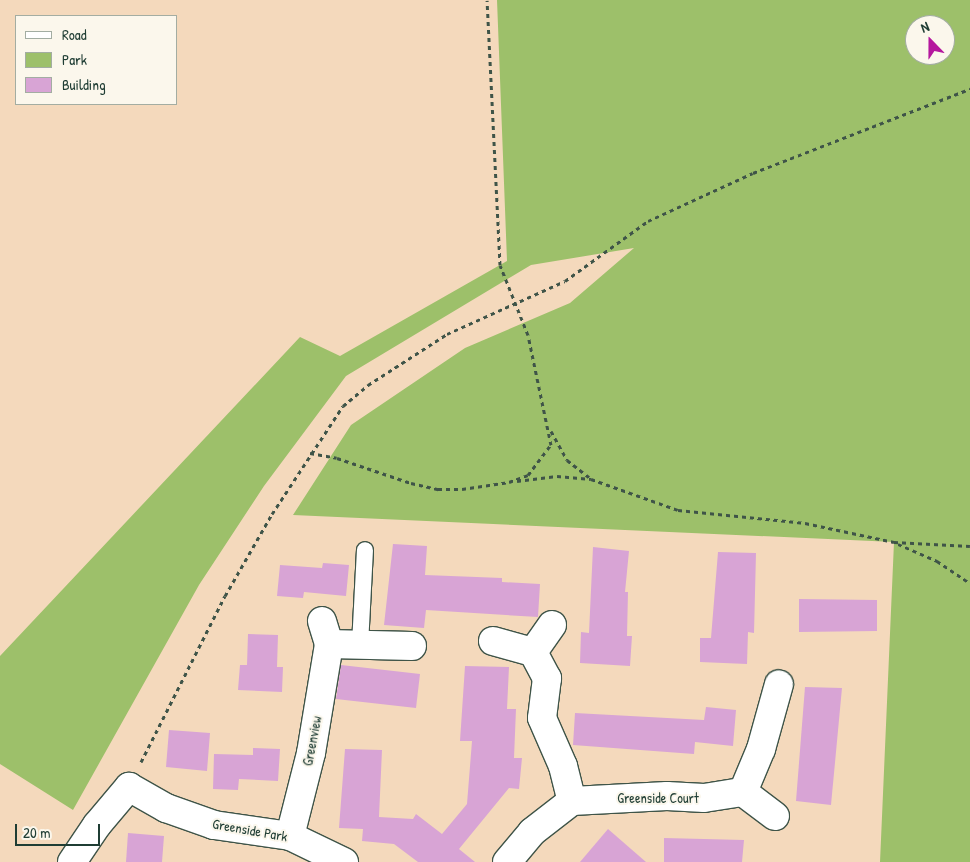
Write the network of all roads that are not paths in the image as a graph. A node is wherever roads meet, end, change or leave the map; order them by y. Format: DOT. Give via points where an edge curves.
graph roads {
  1 [pos="365,550"];
  2 [pos="552,625"];
  3 [pos="493,641"];
  4 [pos="360,645"];
  5 [pos="412,646"];
  6 [pos="533,652"];
  7 [pos="780,684"];
  8 [pos="743,792"];
  9 [pos="572,801"];
  10 [pos="775,816"];
  11 [pos="290,836"];
  12 [pos="72,862"];
  13 [pos="344,862"];
  14 [pos="507,862"];
  1 -- 4 [label="lane"];
  2 -- 6 [label="street"];
  3 -- 6 [label="street"];
  4 -- 5 [label="street, Greenview"];
  4 -- 11 [label="street, Greenview" via="325,632 311,753"];
  6 -- 9 [label="street" via="547,678 542,718 563,766"];
  7 -- 8 [label="street" via="761,748"];
  8 -- 9 [label="street, Greenside Court" via="704,798 666,796"];
  8 -- 10 [label="street"];
  9 -- 14 [label="street" via="532,832"];
  11 -- 12 [label="street, Greenside Park" via="214,825 166,808 129,787"];
  11 -- 13 [label="street, Greenside Park"];
}
